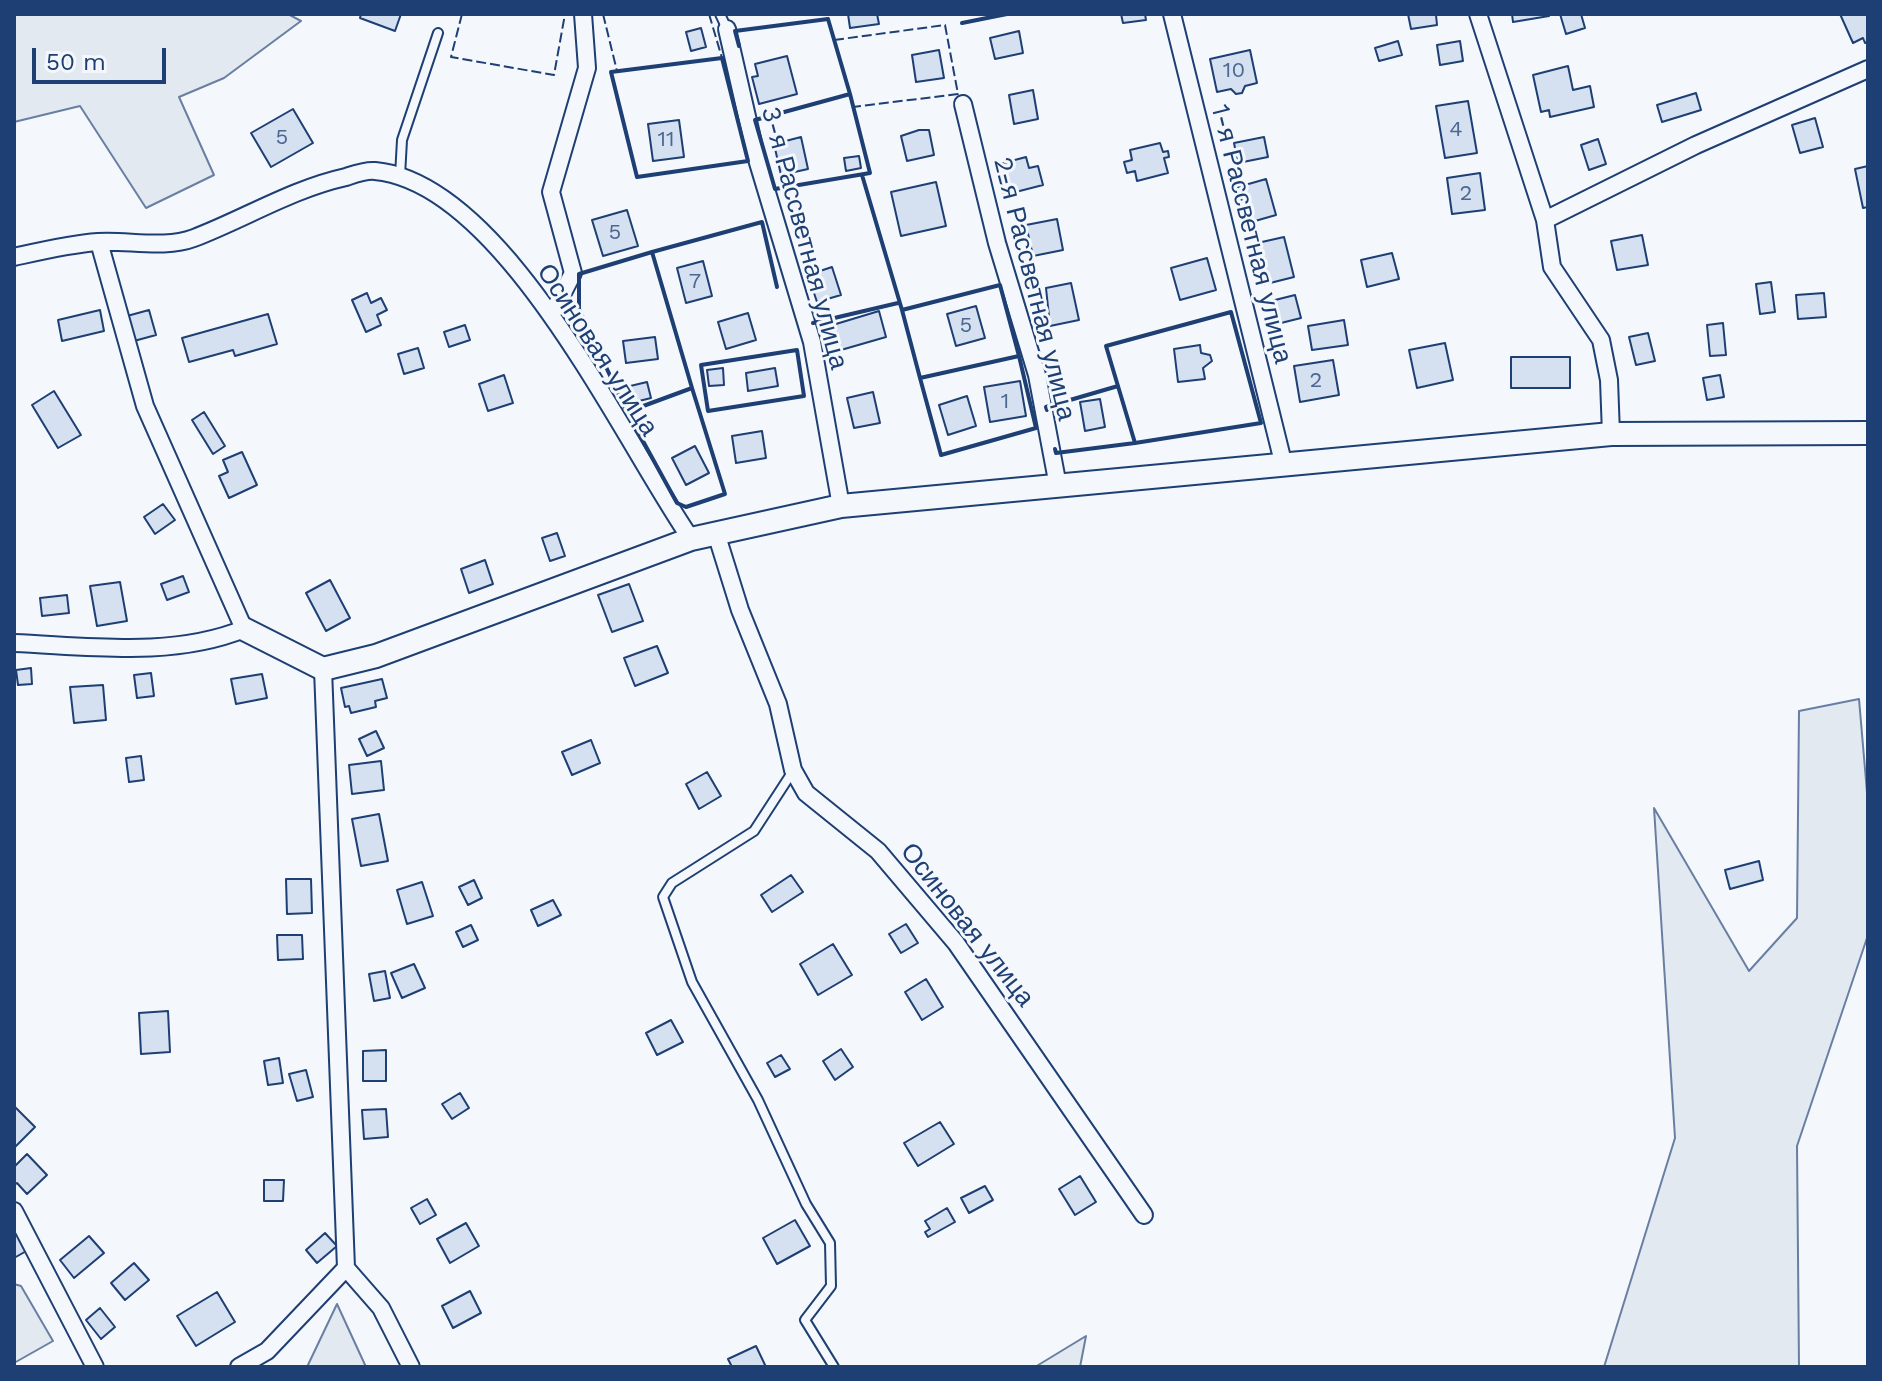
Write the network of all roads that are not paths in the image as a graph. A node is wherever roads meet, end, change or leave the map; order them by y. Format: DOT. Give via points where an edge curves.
graph roads {
  1 [pos="583,14"];
  2 [pos="1172,14"];
  3 [pos="1478,14"];
  4 [pos="723,22"];
  5 [pos="438,33"];
  6 [pos="1868,69"];
  7 [pos="963,104"];
  8 [pos="400,176"];
  9 [pos="1545,220"];
  10 [pos="99,242"];
  11 [pos="14,257"];
  12 [pos="552,314"];
  13 [pos="1868,433"];
  14 [pos="1611,434"];
  15 [pos="1284,466"];
  16 [pos="1058,486"];
  17 [pos="841,506"];
  18 [pos="716,533"];
  19 [pos="691,539"];
  20 [pos="244,629"];
  21 [pos="14,643"];
  22 [pos="323,669"];
  23 [pos="793,770"];
  24 [pos="14,1211"];
  25 [pos="1144,1215"];
  26 [pos="346,1268"];
  27 [pos="95,1367"];
  28 [pos="239,1367"];
  29 [pos="411,1367"];
  30 [pos="834,1367"];
  1 -- 12 [label="street" via="587,68 551,192 573,273"];
  2 -- 15 [label="street, 1-я Рассветная улица"];
  3 -- 9 [label="street"];
  4 -- 17 [label="street, 3-я Рассветная улица" via="756,156 812,342"];
  5 -- 8 [label="lane" via="402,140"];
  6 -- 9 [label="street"];
  7 -- 16 [label="street, 2-я Рассветная улица" via="1037,375"];
  8 -- 10 [label="street, Осиновая улица" via="372,170 311,185 191,240"];
  8 -- 12 [label="street, Осиновая улица" via="459,210 510,260"];
  9 -- 14 [label="street" via="1552,267 1601,340"];
  10 -- 11 [label="street, Осиновая улица"];
  10 -- 20 [label="street" via="145,406"];
  12 -- 19 [label="street, Осиновая улица"];
  13 -- 14 [label="street"];
  14 -- 15 [label="street"];
  15 -- 16 [label="street"];
  16 -- 17 [label="street"];
  17 -- 18 [label="street"];
  18 -- 19 [label="street"];
  18 -- 23 [label="street, Осиновая улица" via="778,704"];
  19 -- 22 [label="street" via="376,656"];
  20 -- 21 [label="street" via="157,648"];
  20 -- 22 [label="street"];
  22 -- 26 [label="street"];
  23 -- 25 [label="street, Осиновая улица" via="806,793 878,851 956,943"];
  23 -- 30 [label="lane" via="754,831 672,883 663,897 692,982 830,1243 831,1286 805,1320"];
  24 -- 27 [label="street"];
  26 -- 28 [label="street" via="267,1351"];
  26 -- 29 [label="street" via="381,1308"];
}
